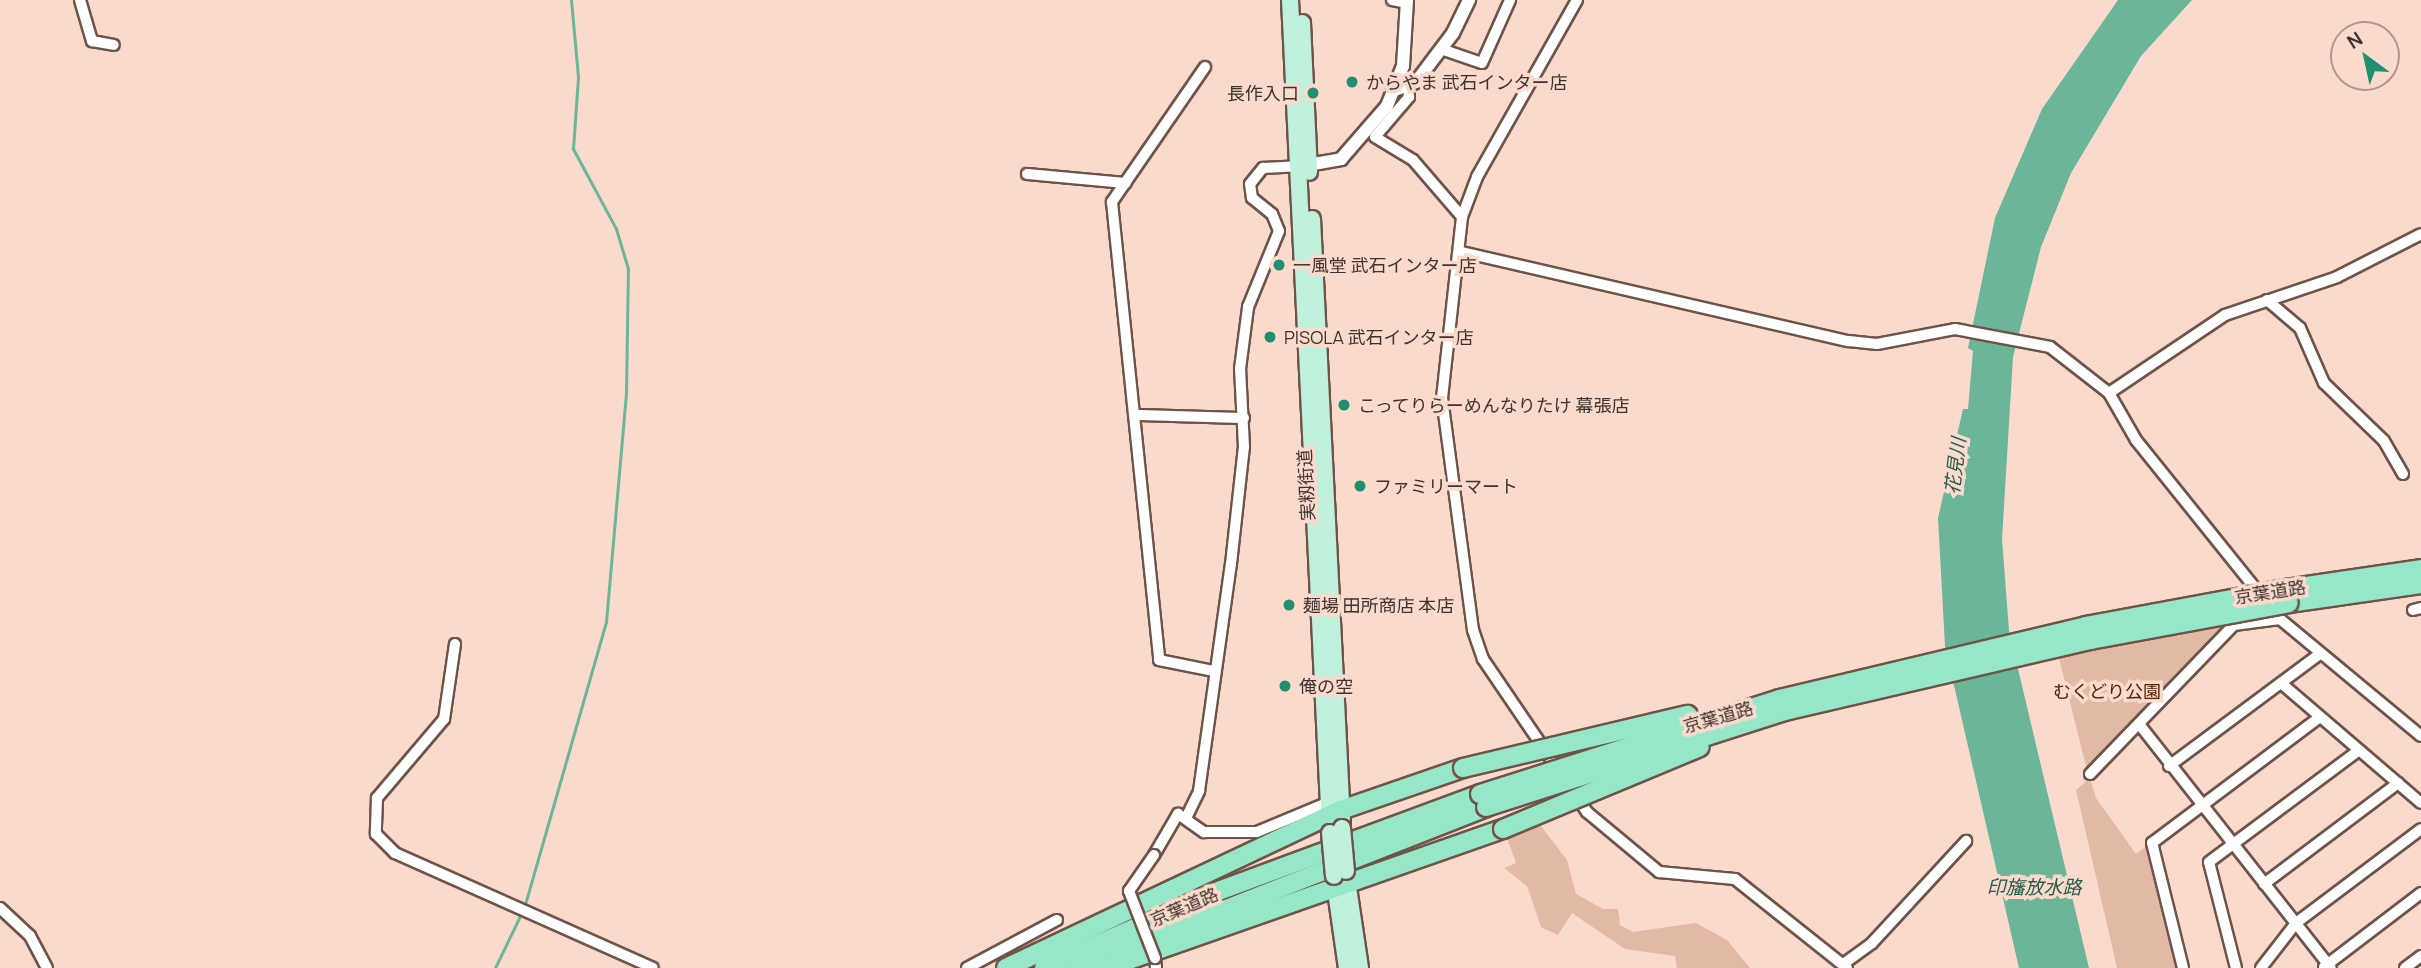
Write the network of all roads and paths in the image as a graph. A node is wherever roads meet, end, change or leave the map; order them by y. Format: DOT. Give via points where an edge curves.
graph roads {
  1 [pos="80,0"];
  2 [pos="1290,0"];
  3 [pos="1300,0"];
  4 [pos="1392,0"];
  5 [pos="1469,0"];
  6 [pos="1510,0"];
  7 [pos="1577,0"];
  8 [pos="1407,1"];
  9 [pos="114,45"];
  10 [pos="1441,49"];
  11 [pos="1205,67"];
  12 [pos="1402,88"];
  13 [pos="1303,166"];
  14 [pos="1027,174"];
  15 [pos="1126,183"];
  16 [pos="1462,217"];
  17 [pos="2421,234"];
  18 [pos="1462,251"];
  19 [pos="2267,300"];
  20 [pos="2109,393"];
  21 [pos="1136,415"];
  22 [pos="1244,418"];
  23 [pos="2403,474"];
  24 [pos="2421,569"];
  25 [pos="2421,584"];
  26 [pos="2285,604"];
  27 [pos="455,644"];
  28 [pos="2321,653"];
  29 [pos="1213,671"];
  30 [pos="1888,679"];
  31 [pos="2281,683"];
  32 [pos="2320,717"];
  33 [pos="2138,724"];
  34 [pos="2421,736"];
  35 [pos="2359,750"];
  36 [pos="2169,766"];
  37 [pos="2090,774"];
  38 [pos="2398,783"];
  39 [pos="1483,800"];
  40 [pos="2421,803"];
  41 [pos="2200,806"];
  42 [pos="1187,816"];
  43 [pos="1334,818"];
  44 [pos="2421,830"];
  45 [pos="1966,841"];
  46 [pos="2232,846"];
  47 [pos="1341,881"];
  48 [pos="2264,884"];
  49 [pos="2421,893"];
  50 [pos="0,908"];
  51 [pos="1057,920"];
  52 [pos="2296,923"];
  53 [pos="2421,956"];
  54 [pos="1156,963"];
  55 [pos="1847,965"];
  56 [pos="2327,966"];
  57 [pos="47,968"];
  58 [pos="653,968"];
  59 [pos="967,968"];
  60 [pos="1006,968"];
  61 [pos="1044,968"];
  62 [pos="1076,968"];
  63 [pos="1107,968"];
  64 [pos="1347,968"];
  65 [pos="1360,968"];
  66 [pos="2183,968"];
  67 [pos="2236,968"];
  68 [pos="2260,968"];
  69 [pos="2405,968"];
  1 -- 9 [label="street" via="92,41"];
  2 -- 13 [label="main road, 実籾街道"];
  3 -- 13 [label="main road, 実籾街道"];
  4 -- 8 [label="street"];
  5 -- 10 [label="street"];
  6 -- 10 [label="street" via="1482,63"];
  7 -- 16 [label="street" via="1477,177"];
  8 -- 12 [label="street"];
  10 -- 12 [label="street"];
  11 -- 15 [label="street"];
  12 -- 13 [label="street" via="1340,159"];
  12 -- 16 [label="street" via="1409,97 1375,137 1413,160"];
  13 -- 22 [label="street" via="1263,168 1250,186 1279,230 1248,307 1240,369"];
  13 -- 43 [label="main road, 実籾街道"];
  14 -- 15 [label="street"];
  15 -- 21 [label="street" via="1112,202"];
  16 -- 18 [label="street"];
  17 -- 19 [label="street" via="2337,276"];
  18 -- 20 [label="street" via="1849,341 1877,344 1965,330 2025,343 2071,359"];
  18 -- 55 [label="street" via="1443,398 1468,607 1483,659 1587,811 1646,862 1674,876 1735,879 1820,949"];
  19 -- 20 [label="street" via="2225,315"];
  19 -- 23 [label="street" via="2300,328 2324,383 2384,441"];
  20 -- 26 [label="street" via="2136,440"];
  21 -- 22 [label="street"];
  21 -- 29 [label="street" via="1159,660"];
  22 -- 29 [label="street"];
  24 -- 26 [label="highway, 京葉道路"];
  25 -- 26 [label="highway, 京葉道路"];
  26 -- 28 [label="street"];
  26 -- 30 [label="highway, 京葉道路, bridge"];
  26 -- 33 [label="street" via="2234,625"];
  27 -- 58 [label="street" via="444,719 377,798 372,818 376,834 395,853"];
  28 -- 31 [label="street"];
  28 -- 34 [label="street"];
  29 -- 42 [label="street" via="1199,791"];
  30 -- 39 [label="highway, 京葉道路, bridge"];
  30 -- 43 [label="highway, bridge" via="1463,768"];
  30 -- 47 [label="highway, bridge" via="1692,750 1503,829"];
  31 -- 32 [label="street"];
  31 -- 36 [label="street"];
  32 -- 35 [label="street"];
  32 -- 41 [label="street"];
  33 -- 36 [label="street"];
  33 -- 37 [label="street"];
  35 -- 38 [label="street"];
  35 -- 46 [label="street"];
  36 -- 41 [label="street"];
  38 -- 40 [label="street"];
  38 -- 48 [label="street"];
  39 -- 61 [label="highway, 京葉道路" via="1221,891"];
  39 -- 62 [label="highway, 京葉道路"];
  41 -- 46 [label="street"];
  41 -- 66 [label="street" via="2152,843"];
  42 -- 43 [label="street" via="1204,832 1257,832"];
  42 -- 54 [label="street, bridge" via="1174,818 1129,891"];
  43 -- 47 [label="main road, 実籾街道, bridge"];
  43 -- 60 [label="highway"];
  44 -- 52 [label="street"];
  45 -- 55 [label="street"];
  46 -- 48 [label="street"];
  46 -- 67 [label="street" via="2210,862"];
  47 -- 63 [label="highway"];
  47 -- 64 [label="main road, 実籾街道"];
  47 -- 65 [label="main road, 実籾街道"];
  48 -- 52 [label="street"];
  49 -- 56 [label="street"];
  50 -- 57 [label="street" via="30,936"];
  51 -- 59 [label="street"];
  52 -- 56 [label="street"];
  52 -- 68 [label="street"];
  53 -- 69 [label="street"];
}
